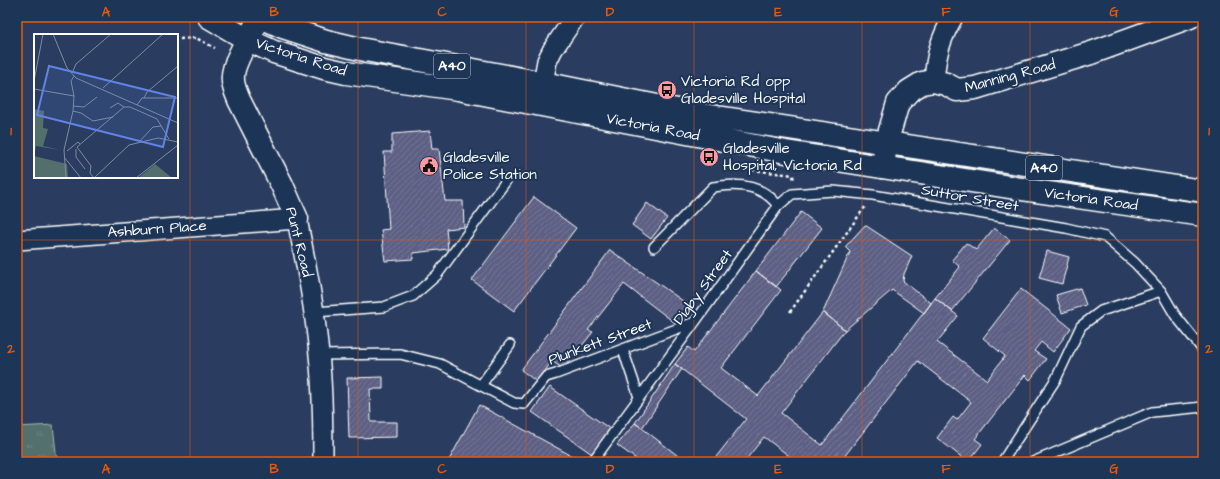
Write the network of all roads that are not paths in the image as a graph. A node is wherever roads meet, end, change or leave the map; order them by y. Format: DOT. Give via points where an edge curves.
graph roads {
  1 [pos="209,17"];
  2 [pos="260,17"];
  3 [pos="575,17"];
  4 [pos="953,17"];
  5 [pos="1190,17"];
  6 [pos="248,40"];
  7 [pos="934,81"];
  8 [pos="543,84"];
  9 [pos="886,144"];
  10 [pos="883,167"];
  11 [pos="506,181"];
  12 [pos="1203,191"];
  13 [pos="778,206"];
  14 [pos="1203,215"];
  15 [pos="297,219"];
  16 [pos="17,240"];
  17 [pos="654,247"];
  18 [pos="1161,291"];
  19 [pos="314,312"];
  20 [pos="695,322"];
  21 [pos="510,345"];
  22 [pos="623,350"];
  23 [pos="1203,350"];
  24 [pos="320,355"];
  25 [pos="481,385"];
  26 [pos="639,397"];
  27 [pos="1203,407"];
  28 [pos="323,462"];
  29 [pos="592,462"];
  30 [pos="1002,462"];
  31 [pos="1033,462"];
  1 -- 6 [label="main road, Victoria Road / A40"];
  2 -- 6 [label="main road, Punt Road"];
  2 -- 8 [label="main road, Victoria Road / A40" via="283,27 346,46"];
  3 -- 8 [label="street" via="547,62"];
  4 -- 7 [label="street" via="936,58"];
  5 -- 7 [label="main road, Manning Road" via="1091,53 975,88 957,90"];
  6 -- 10 [label="main road, Victoria Road / A40" via="282,54 346,73 450,87 761,148"];
  6 -- 15 [label="main road, Punt Road" via="235,66 232,76 234,86"];
  7 -- 9 [label="main road" via="922,83 909,91 898,103"];
  8 -- 9 [label="main road, Victoria Road / A40" via="697,114"];
  9 -- 10 [label="main road"];
  9 -- 12 [label="main road, Victoria Road / A40"];
  10 -- 14 [label="main road, Victoria Road / A40"];
  11 -- 19 [label="lane" via="437,275 413,296 384,307"];
  13 -- 17 [label="lane" via="773,198 759,189 723,185 713,187"];
  13 -- 18 [label="lane, Suttor Street" via="792,194 833,191 873,195 1066,228 1105,237 1135,263"];
  13 -- 20 [label="lane, Digby Street"];
  15 -- 16 [label="street, Ashburn Place"];
  15 -- 19 [label="street, Punt Road"];
  18 -- 23 [label="lane, Suttor Street" via="1175,315"];
  18 -- 30 [label="lane" via="1101,311 1081,326 1056,379"];
  19 -- 24 [label="street, Punt Road"];
  20 -- 22 [label="lane, Plunkett Street"];
  20 -- 26 [label="lane, Digby Street"];
  21 -- 25 [label="lane"];
  22 -- 25 [label="lane, Plunkett Street" via="546,377 524,404 514,403"];
  22 -- 26 [label="lane"];
  24 -- 25 [label="lane, Plunkett Street" via="400,354 440,364"];
  24 -- 28 [label="street, Punt Road"];
  26 -- 29 [label="lane, Digby Street"];
  27 -- 31 [label="lane" via="1152,412"];
}
